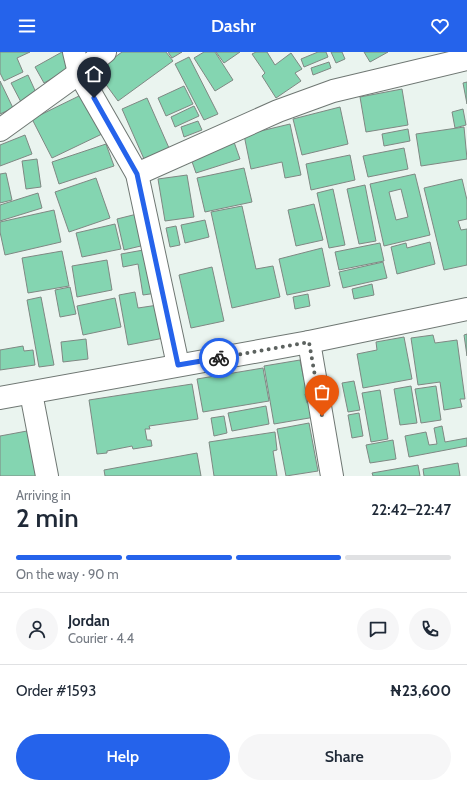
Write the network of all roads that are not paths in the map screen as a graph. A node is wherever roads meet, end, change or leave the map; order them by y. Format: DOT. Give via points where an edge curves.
graph roads {
  1 [pos="74,52"];
  2 [pos="105,52"];
  3 [pos="467,59"];
  4 [pos="79,73"];
  5 [pos="0,130"];
  6 [pos="137,174"];
  7 [pos="467,309"];
  8 [pos="309,342"];
  9 [pos="178,365"];
  10 [pos="32,393"];
  11 [pos="0,398"];
  12 [pos="47,476"];
  13 [pos="332,476"];
  1 -- 4 [label="street"];
  2 -- 4 [label="street"];
  3 -- 6 [label="street" via="333,91 278,111"];
  4 -- 5 [label="street"];
  4 -- 6 [label="street"];
  6 -- 9 [label="street"];
  7 -- 8 [label="street"];
  8 -- 9 [label="street"];
  8 -- 13 [label="street"];
  9 -- 10 [label="street"];
  10 -- 11 [label="street"];
  10 -- 12 [label="street"];
}
